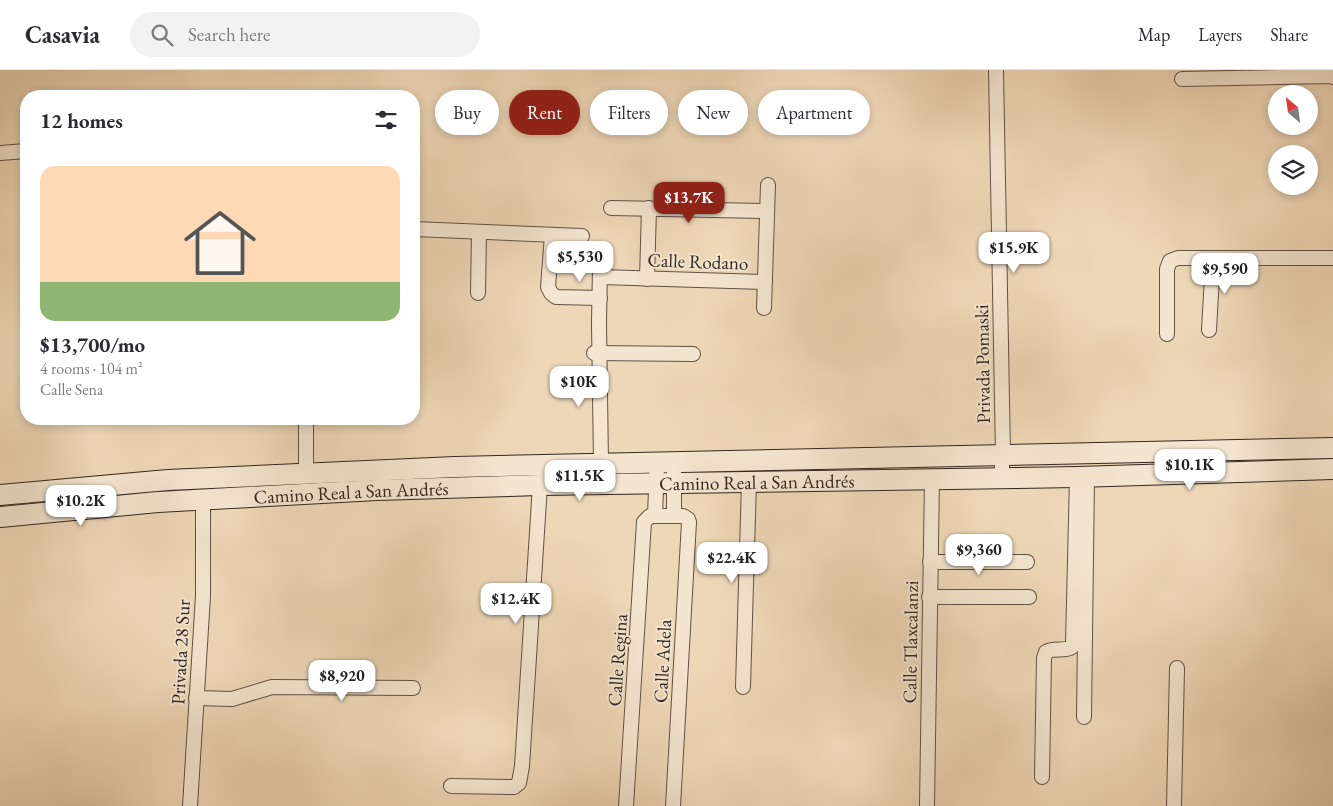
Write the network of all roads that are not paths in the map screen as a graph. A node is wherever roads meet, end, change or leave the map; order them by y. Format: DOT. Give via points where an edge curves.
graph roads {
  1 [pos="996,70"];
  2 [pos="1333,77"];
  3 [pos="1182,79"];
  4 [pos="20,151"];
  5 [pos="0,153"];
  6 [pos="768,185"];
  7 [pos="611,208"];
  8 [pos="649,208"];
  9 [pos="767,211"];
  10 [pos="420,230"];
  11 [pos="479,232"];
  12 [pos="552,234"];
  13 [pos="582,236"];
  14 [pos="1213,258"];
  15 [pos="1333,258"];
  16 [pos="647,278"];
  17 [pos="765,282"];
  18 [pos="478,293"];
  19 [pos="600,298"];
  20 [pos="764,308"];
  21 [pos="1209,330"];
  22 [pos="1167,334"];
  23 [pos="597,353"];
  24 [pos="693,354"];
  25 [pos="306,425"];
  26 [pos="1333,448"];
  27 [pos="1168,452"];
  28 [pos="1003,454"];
  29 [pos="597,463"];
  30 [pos="666,463"];
  31 [pos="1333,469"];
  32 [pos="306,472"];
  33 [pos="1169,474"];
  34 [pos="1082,476"];
  35 [pos="1002,477"];
  36 [pos="932,479"];
  37 [pos="157,481"];
  38 [pos="750,482"];
  39 [pos="665,483"];
  40 [pos="540,485"];
  41 [pos="0,495"];
  42 [pos="203,500"];
  43 [pos="158,502"];
  44 [pos="0,517"];
  45 [pos="651,517"];
  46 [pos="681,518"];
  47 [pos="930,562"];
  48 [pos="1027,562"];
  49 [pos="929,597"];
  50 [pos="1029,597"];
  51 [pos="1177,668"];
  52 [pos="743,687"];
  53 [pos="412,688"];
  54 [pos="196,698"];
  55 [pos="1084,717"];
  56 [pos="1042,777"];
  57 [pos="451,786"];
  58 [pos="190,806"];
  59 [pos="626,806"];
  60 [pos="673,806"];
  61 [pos="927,806"];
  62 [pos="1174,806"];
  1 -- 28 [label="street, Privada Pomaski"];
  2 -- 3 [label="street"];
  4 -- 5 [label="street"];
  6 -- 9 [label="street"];
  7 -- 8 [label="street"];
  8 -- 9 [label="street"];
  8 -- 16 [label="street"];
  9 -- 17 [label="street"];
  10 -- 11 [label="street"];
  11 -- 12 [label="street"];
  11 -- 18 [label="street"];
  12 -- 13 [label="street"];
  12 -- 19 [label="street" via="548,288 551,293"];
  14 -- 15 [label="street"];
  14 -- 21 [label="street"];
  14 -- 22 [label="street" via="1170,261"];
  16 -- 17 [label="street, Calle Rodano"];
  16 -- 19 [label="street, Calle Rodano" via="600,271"];
  17 -- 20 [label="street"];
  19 -- 23 [label="street" via="599,323 594,334"];
  23 -- 24 [label="street"];
  23 -- 29 [label="street"];
  25 -- 32 [label="street"];
  26 -- 27 [label="main road, Camino Real a San Andrés"];
  27 -- 28 [label="main road, Camino Real a San Andrés"];
  27 -- 33 [label="main road"];
  28 -- 30 [label="main road, Camino Real a San Andrés"];
  28 -- 35 [label="street, Privada Pomaski"];
  29 -- 30 [label="main road, Camino Real a San Andrés"];
  29 -- 32 [label="main road, Camino Real a San Andrés"];
  30 -- 39 [label="street"];
  31 -- 33 [label="main road, Camino Real a San Andrés"];
  32 -- 37 [label="main road, Camino Real a San Andrés"];
  33 -- 34 [label="main road, Camino Real a San Andrés"];
  34 -- 35 [label="main road, Camino Real a San Andrés"];
  34 -- 55 [label="street"];
  34 -- 56 [label="street" via="1073,644 1069,649 1051,649 1044,658"];
  35 -- 36 [label="main road, Camino Real a San Andrés"];
  36 -- 38 [label="main road, Camino Real a San Andrés"];
  36 -- 47 [label="street, Calle Tlaxcalanzi"];
  37 -- 41 [label="main road, Camino Real a San Andrés"];
  37 -- 43 [label="main road"];
  38 -- 39 [label="main road, Camino Real a San Andrés"];
  38 -- 52 [label="street"];
  39 -- 40 [label="main road, Camino Real a San Andrés"];
  39 -- 45 [label="street, Calle Regina"];
  39 -- 46 [label="street, Calle Adela"];
  40 -- 42 [label="main road, Camino Real a San Andrés"];
  40 -- 57 [label="street" via="519,783 514,787"];
  42 -- 43 [label="main road, Camino Real a San Andrés"];
  42 -- 54 [label="street, Privada 28 Sur" via="203,596"];
  43 -- 44 [label="main road, Camino Real a San Andrés"];
  45 -- 46 [label="street"];
  45 -- 59 [label="street, Calle Regina" via="644,522"];
  46 -- 60 [label="street, Calle Adela" via="689,522"];
  47 -- 48 [label="street"];
  47 -- 49 [label="street, Calle Tlaxcalanzi"];
  49 -- 50 [label="street"];
  49 -- 61 [label="street, Calle Tlaxcalanzi"];
  51 -- 62 [label="street"];
  53 -- 54 [label="street" via="272,687 232,699"];
  54 -- 58 [label="street, Privada 28 Sur"];
}
